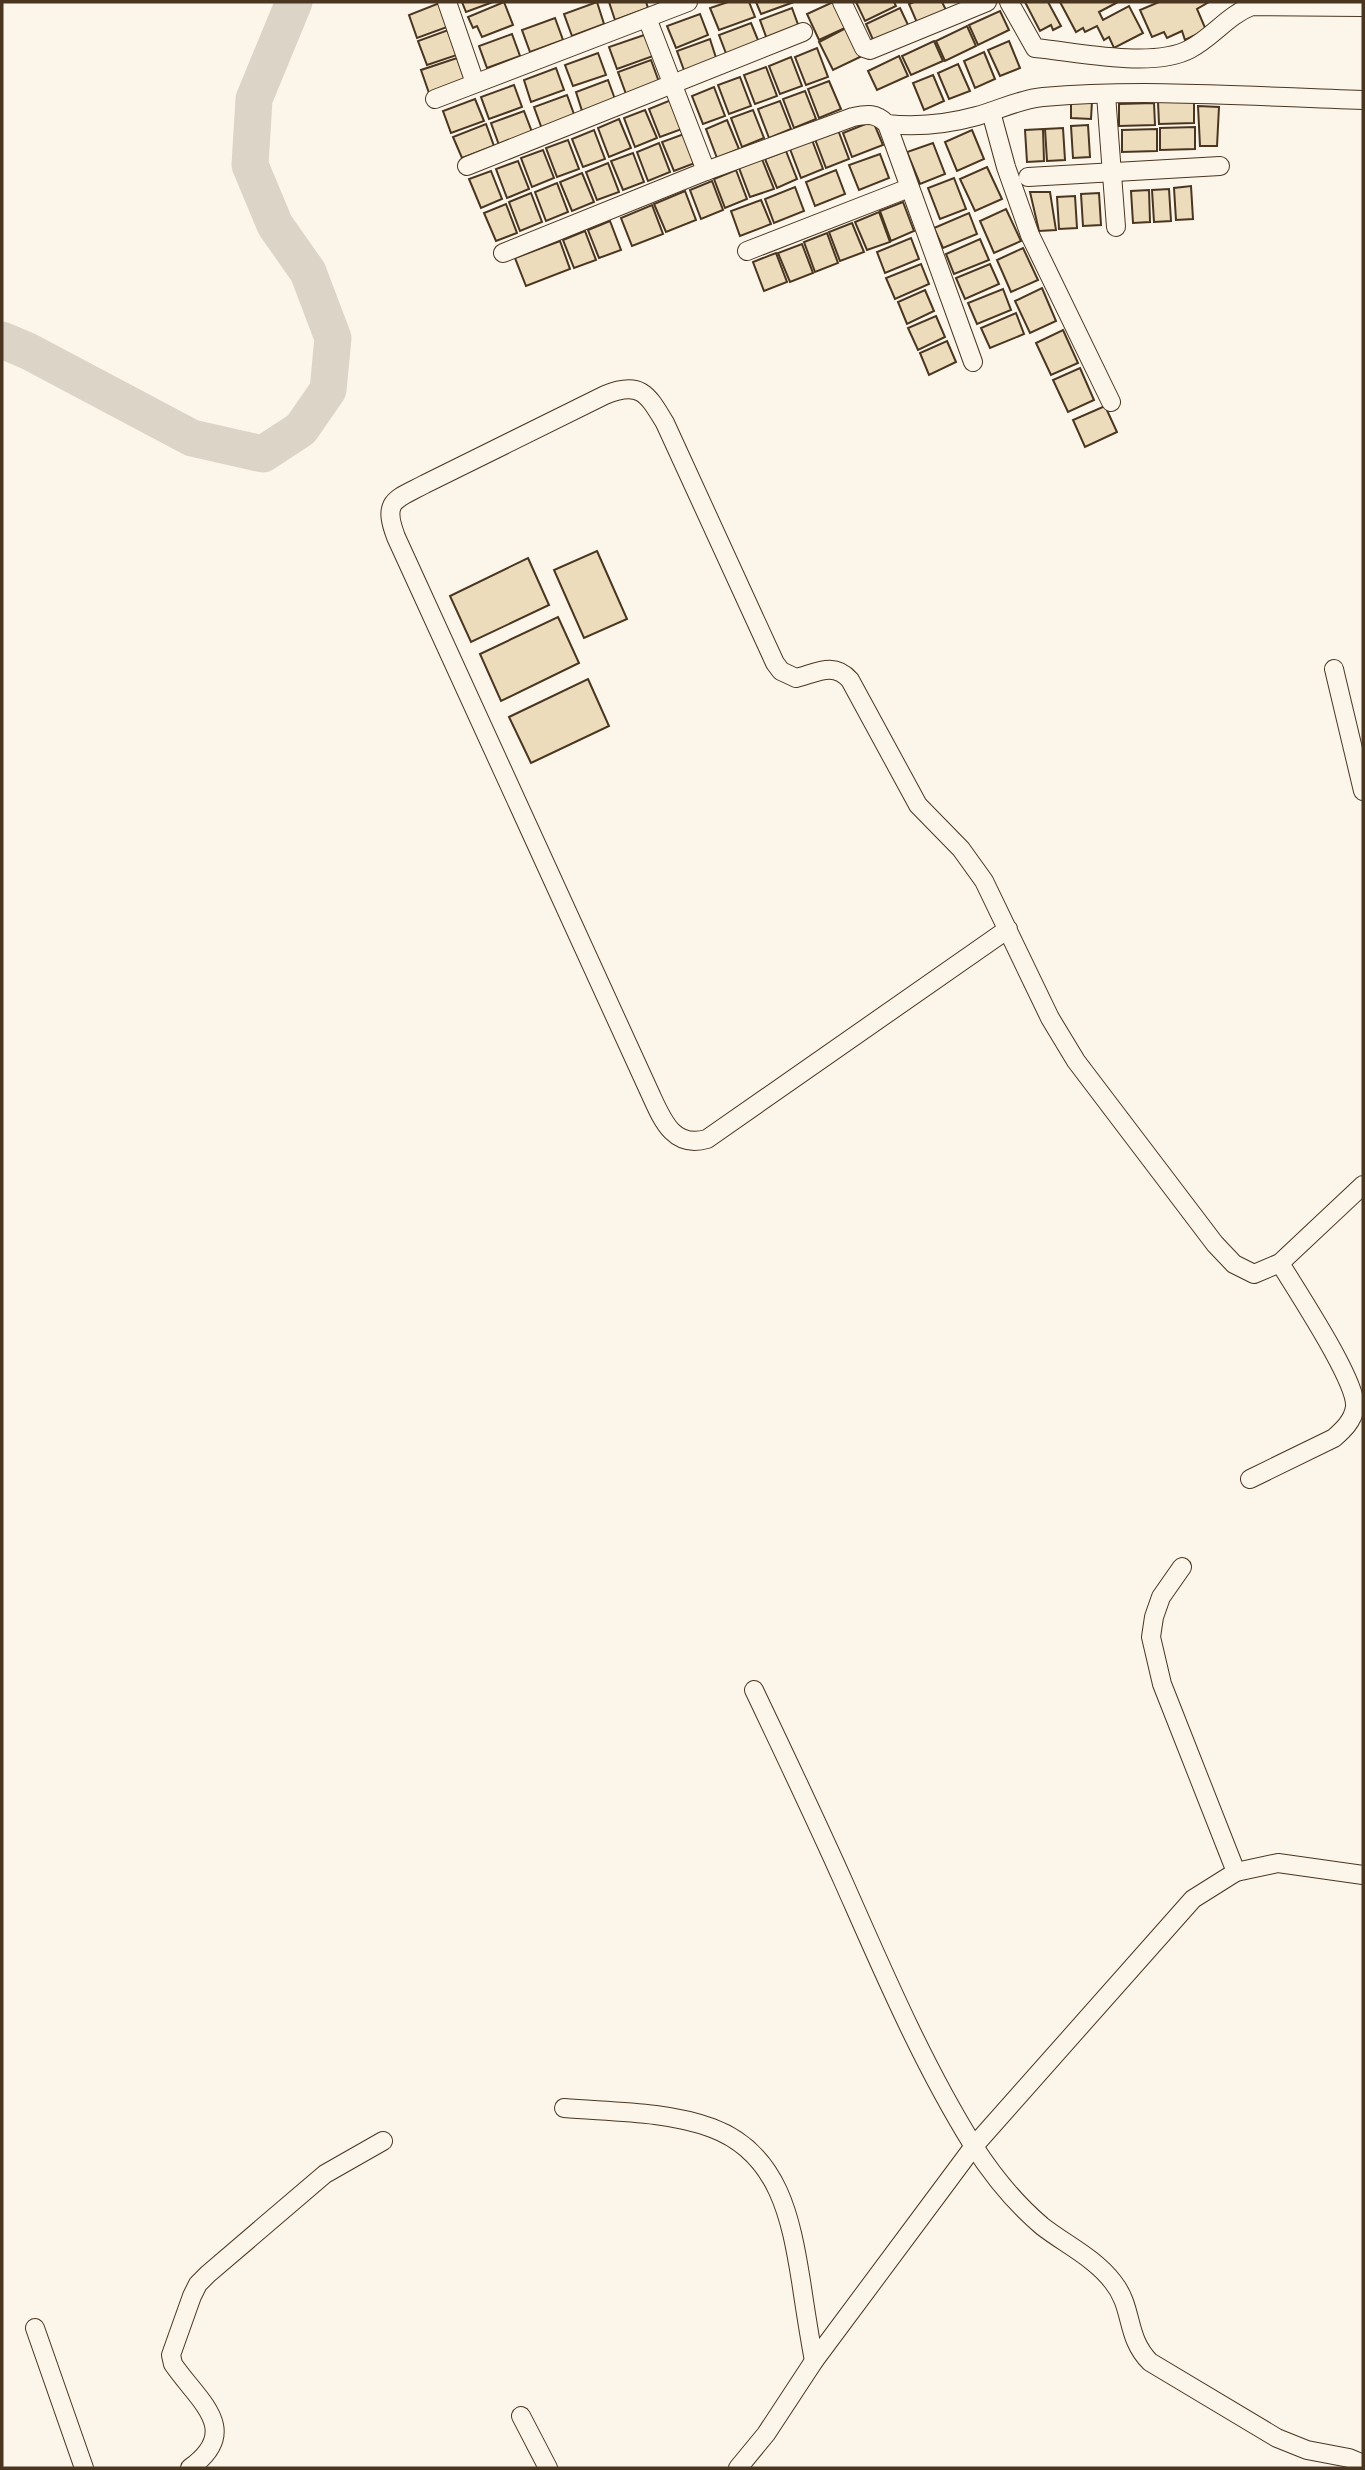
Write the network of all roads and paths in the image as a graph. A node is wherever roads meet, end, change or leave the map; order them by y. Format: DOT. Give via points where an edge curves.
graph roads {
  1 [pos="447,2"];
  2 [pos="688,2"];
  3 [pos="842,2"];
  4 [pos="987,2"];
  5 [pos="1009,2"];
  6 [pos="1363,8"];
  7 [pos="647,18"];
  8 [pos="803,32"];
  9 [pos="475,83"];
  10 [pos="671,85"];
  11 [pos="1105,95"];
  12 [pos="435,99"];
  13 [pos="1363,100"];
  14 [pos="991,111"];
  15 [pos="887,124"];
  16 [pos="467,166"];
  17 [pos="1220,166"];
  18 [pos="706,171"];
  19 [pos="1112,172"];
  20 [pos="1028,177"];
  21 [pos="909,188"];
  22 [pos="1116,227"];
  23 [pos="747,251"];
  24 [pos="503,253"];
  25 [pos="973,362"];
  26 [pos="1111,402"];
  27 [pos="1334,669"];
  28 [pos="1363,791"];
  29 [pos="1008,929"];
  30 [pos="1363,1185"];
  31 [pos="1280,1263"];
  32 [pos="1250,1479"];
  33 [pos="1182,1567"];
  34 [pos="754,1690"];
  35 [pos="1236,1872"];
  36 [pos="1363,1875"];
  37 [pos="564,2108"];
  38 [pos="383,2141"];
  39 [pos="974,2146"];
  40 [pos="35,2328"];
  41 [pos="814,2361"];
  42 [pos="521,2416"];
  43 [pos="1363,2464"];
  44 [pos="744,2466"];
  45 [pos="84,2468"];
  46 [pos="190,2468"];
  47 [pos="548,2468"];
  1 -- 9 [label="street"];
  2 -- 7 [label="street"];
  3 -- 4 [label="street" via="864,48 870,50"];
  5 -- 6 [label="street" via="1035,48 1149,60 1192,48 1252,6"];
  7 -- 9 [label="street"];
  7 -- 10 [label="street"];
  8 -- 10 [label="street"];
  9 -- 12 [label="street"];
  10 -- 16 [label="street"];
  10 -- 18 [label="street"];
  11 -- 13 [label="street"];
  11 -- 14 [label="street" via="1038,97"];
  11 -- 19 [label="street"];
  14 -- 15 [label="street" via="942,123"];
  14 -- 26 [label="street" via="1030,235"];
  15 -- 18 [label="street" via="868,114 853,117"];
  15 -- 21 [label="street"];
  17 -- 19 [label="street"];
  18 -- 24 [label="street"];
  19 -- 20 [label="street"];
  19 -- 22 [label="street"];
  21 -- 23 [label="street"];
  21 -- 25 [label="street"];
  27 -- 28 [label="street"];
  29 -- 29 [label="street" via="707,1139 690,1142 677,1136 654,1103 396,537 390,519 392,505 425,484 621,388 640,391 665,423 775,663 796,678 831,668 845,674 918,805 975,867"];
  29 -- 31 [label="street" via="1061,1039 1215,1244 1246,1272 1264,1272"];
  30 -- 31 [label="street"];
  31 -- 32 [label="street" via="1333,1352 1355,1407 1345,1429 1334,1438"];
  33 -- 35 [label="street" via="1161,1597 1151,1637 1162,1684"];
  34 -- 39 [label="street" via="920,2048"];
  35 -- 36 [label="street" via="1278,1863"];
  35 -- 39 [label="street" via="1193,1899"];
  37 -- 41 [label="street" via="699,2124 733,2137 756,2156 788,2214"];
  38 -- 46 [label="street" via="325,2174 198,2284 171,2356 213,2416 216,2430 214,2443"];
  39 -- 41 [label="street"];
  39 -- 43 [label="street" via="1017,2201 1113,2281 1128,2311 1134,2341 1150,2362 1284,2441"];
  40 -- 45 [label="street"];
  41 -- 44 [label="street"];
  42 -- 47 [label="street"];
}
